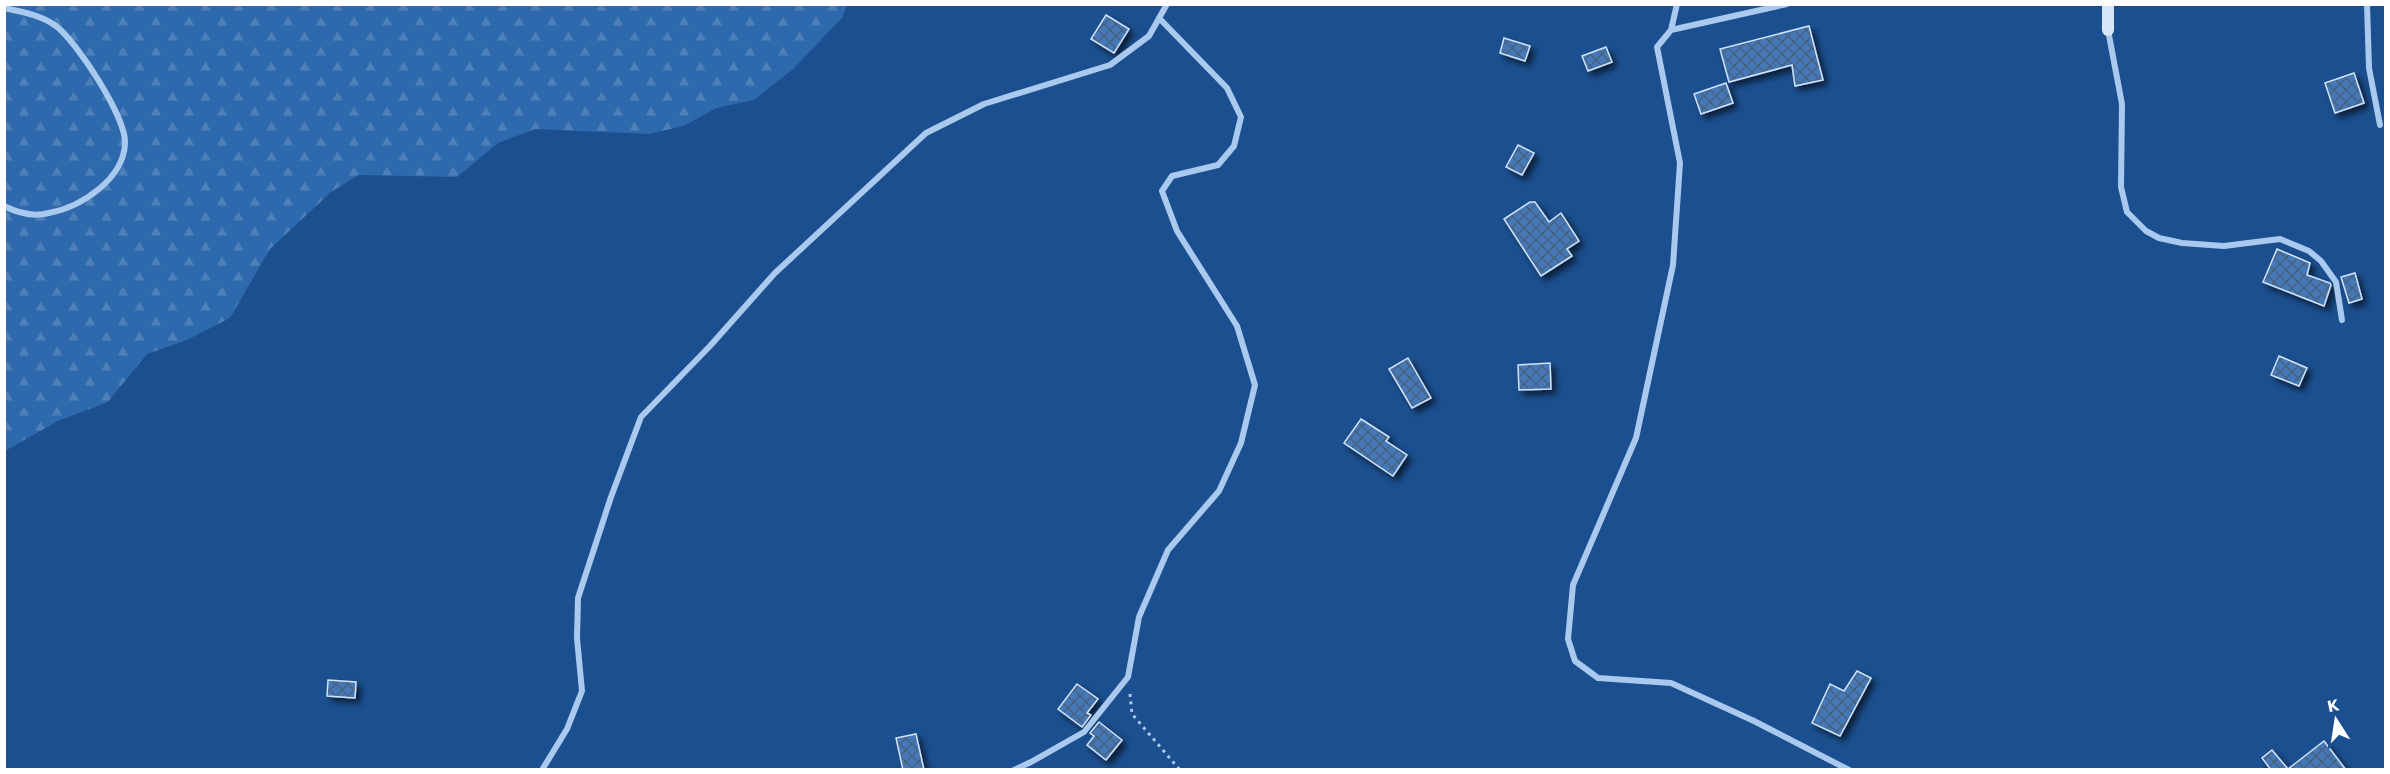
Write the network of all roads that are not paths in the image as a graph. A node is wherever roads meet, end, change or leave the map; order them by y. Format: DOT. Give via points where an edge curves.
graph roads {
  1 [pos="1167,4"];
  2 [pos="1677,4"];
  3 [pos="1787,4"];
  4 [pos="2108,4"];
  5 [pos="2367,4"];
  6 [pos="4,8"];
  7 [pos="1159,18"];
  8 [pos="1671,30"];
  9 [pos="2108,30"];
  10 [pos="2380,125"];
  11 [pos="4,206"];
  12 [pos="2342,320"];
  13 [pos="542,770"];
  14 [pos="1014,770"];
  15 [pos="1849,770"];
  1 -- 7 [label="street"];
  2 -- 8 [label="street"];
  3 -- 8 [label="street"];
  4 -- 9 [label="street"];
  5 -- 10 [label="street" via="2369,68"];
  6 -- 11 [label="street" via="44,18 69,37 115,109 125,144 118,167 82,201 42,214"];
  7 -- 13 [label="street" via="1149,36 1110,64 984,104 926,133 775,273 641,417 578,598 582,690 567,729"];
  7 -- 14 [label="street" via="1227,88 1241,117 1234,146 1218,165 1172,176 1162,190 1177,231 1237,326 1255,385 1241,442 1219,491 1168,550 1138,617 1128,678 1084,732"];
  8 -- 15 [label="street" via="1657,47 1680,163 1673,265 1635,438 1573,585 1568,639 1575,661 1598,678 1671,683"];
  9 -- 12 [label="street" via="2122,104 2121,187 2127,212 2159,238 2201,246 2280,239 2309,250 2336,282"];
}
